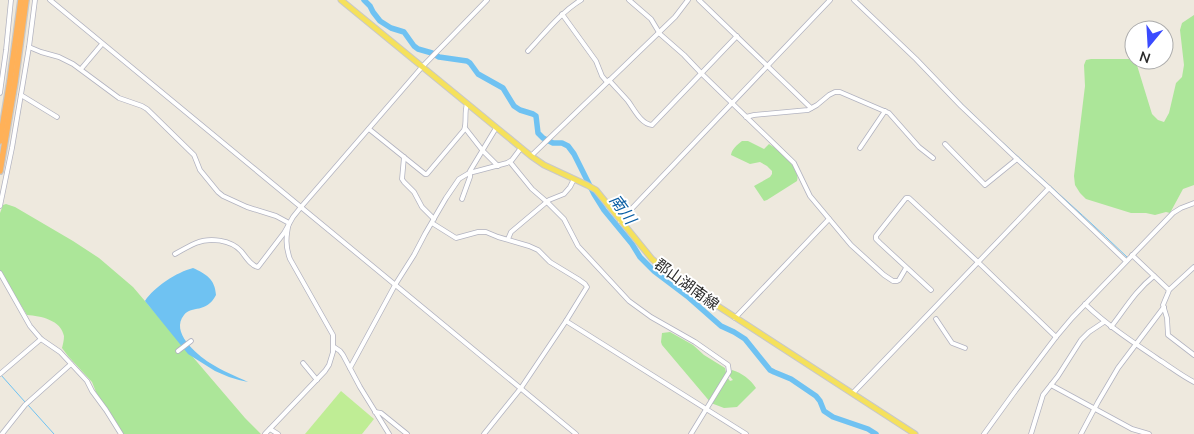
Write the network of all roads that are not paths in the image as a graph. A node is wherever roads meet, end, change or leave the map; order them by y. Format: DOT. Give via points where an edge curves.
graph roads {
  1 [pos="11,0"];
  2 [pos="21,0"];
  3 [pos="26,0"];
  4 [pos="35,0"];
  5 [pos="50,0"];
  6 [pos="341,0"];
  7 [pos="486,0"];
  8 [pos="581,0"];
  9 [pos="629,0"];
  10 [pos="699,0"];
  11 [pos="830,0"];
  12 [pos="854,0"];
  13 [pos="684,1"];
  14 [pos="562,14"];
  15 [pos="659,32"];
  16 [pos="737,36"];
  17 [pos="102,44"];
  18 [pos="29,47"];
  19 [pos="528,51"];
  20 [pos="768,66"];
  21 [pos="422,68"];
  22 [pos="81,69"];
  23 [pos="702,74"];
  24 [pos="608,81"];
  25 [pos="0,93"];
  26 [pos="21,95"];
  27 [pos="732,103"];
  28 [pos="466,104"];
  29 [pos="812,108"];
  30 [pos="885,111"];
  31 [pos="57,117"];
  32 [pos="746,117"];
  33 [pos="465,128"];
  34 [pos="496,128"];
  35 [pos="369,129"];
  36 [pos="0,141"];
  37 [pos="945,144"];
  38 [pos="521,148"];
  39 [pos="860,148"];
  40 [pos="482,150"];
  41 [pos="531,156"];
  42 [pos="404,157"];
  43 [pos="933,158"];
  44 [pos="1017,159"];
  45 [pos="510,162"];
  46 [pos="498,166"];
  47 [pos="0,171"];
  48 [pos="469,173"];
  49 [pos="574,179"];
  50 [pos="1050,188"];
  51 [pos="1,197"];
  52 [pos="462,199"];
  53 [pos="547,202"];
  54 [pos="1194,203"];
  55 [pos="0,206"];
  56 [pos="300,207"];
  57 [pos="829,219"];
  58 [pos="433,221"];
  59 [pos="620,221"];
  60 [pos="289,223"];
  61 [pos="508,239"];
  62 [pos="175,254"];
  63 [pos="1132,255"];
  64 [pos="1126,261"];
  65 [pos="978,262"];
  66 [pos="1194,266"];
  67 [pos="906,268"];
  68 [pos="0,273"];
  69 [pos="1154,276"];
  70 [pos="395,285"];
  71 [pos="931,290"];
  72 [pos="1169,290"];
  73 [pos="1085,304"];
  74 [pos="1164,307"];
  75 [pos="735,318"];
  76 [pos="936,319"];
  77 [pos="566,321"];
  78 [pos="1104,322"];
  79 [pos="1111,327"];
  80 [pos="1056,337"];
  81 [pos="41,339"];
  82 [pos="192,341"];
  83 [pos="1135,344"];
  84 [pos="334,348"];
  85 [pos="965,348"];
  86 [pos="178,351"];
  87 [pos="1194,355"];
  88 [pos="303,363"];
  89 [pos="71,364"];
  90 [pos="350,368"];
  91 [pos="0,374"];
  92 [pos="317,380"];
  93 [pos="1194,382"];
  94 [pos="1051,385"];
  95 [pos="521,388"];
  96 [pos="853,394"];
  97 [pos="1095,408"];
  98 [pos="706,410"];
  99 [pos="375,412"];
  100 [pos="270,429"];
  101 [pos="2,434"];
  102 [pos="121,434"];
  103 [pos="265,434"];
  104 [pos="278,434"];
  105 [pos="389,434"];
  106 [pos="407,434"];
  107 [pos="484,434"];
  108 [pos="576,434"];
  109 [pos="690,434"];
  110 [pos="746,434"];
  111 [pos="915,434"];
  112 [pos="984,434"];
  113 [pos="1031,434"];
  114 [pos="1081,434"];
  115 [pos="1149,434"];
  1 -- 25 [label="street"];
  2 -- 36 [label="highway"];
  3 -- 47 [label="highway"];
  4 -- 18 [label="street"];
  5 -- 17 [label="street"];
  6 -- 21 [label="main road, 郡山湖南線"];
  7 -- 21 [label="street"];
  8 -- 14 [label="street"];
  9 -- 15 [label="street" via="651,19"];
  10 -- 16 [label="street"];
  11 -- 20 [label="street"];
  12 -- 44 [label="street"];
  13 -- 15 [label="street" via="675,17"];
  14 -- 19 [label="street"];
  14 -- 24 [label="street"];
  15 -- 23 [label="street"];
  15 -- 24 [label="street"];
  16 -- 20 [label="street"];
  16 -- 23 [label="street"];
  17 -- 22 [label="street"];
  17 -- 56 [label="street"];
  18 -- 22 [label="street" via="64,59"];
  18 -- 26 [label="street"];
  20 -- 27 [label="street"];
  20 -- 29 [label="street"];
  21 -- 28 [label="main road, 郡山湖南線"];
  21 -- 35 [label="street"];
  22 -- 60 [label="street" via="119,98 147,109 188,148 200,170 223,196"];
  23 -- 24 [label="street" via="651,126"];
  23 -- 27 [label="street"];
  24 -- 41 [label="street"];
  26 -- 31 [label="street"];
  26 -- 51 [label="street"];
  27 -- 32 [label="street"];
  27 -- 59 [label="street"];
  28 -- 33 [label="street"];
  28 -- 34 [label="main road, 郡山湖南線"];
  29 -- 30 [label="street" via="837,92"];
  29 -- 32 [label="street"];
  30 -- 39 [label="street"];
  30 -- 43 [label="street" via="919,148"];
  32 -- 57 [label="street" via="794,163 810,196"];
  33 -- 40 [label="street"];
  33 -- 42 [label="street" via="427,174"];
  34 -- 38 [label="main road, 郡山湖南線"];
  34 -- 40 [label="street"];
  35 -- 42 [label="street"];
  35 -- 56 [label="street"];
  37 -- 44 [label="street" via="985,185"];
  38 -- 41 [label="main road, 郡山湖南線"];
  38 -- 45 [label="street"];
  40 -- 46 [label="street"];
  40 -- 48 [label="street"];
  41 -- 49 [label="main road, 郡山湖南線"];
  42 -- 58 [label="street" via="402,178"];
  44 -- 50 [label="street"];
  45 -- 46 [label="street"];
  45 -- 53 [label="street"];
  46 -- 48 [label="street"];
  48 -- 52 [label="street"];
  48 -- 58 [label="street" via="459,179"];
  49 -- 53 [label="street" via="564,194"];
  49 -- 59 [label="main road, 郡山湖南線" via="596,190"];
  50 -- 64 [label="street"];
  50 -- 65 [label="street"];
  51 -- 55 [label="street"];
  53 -- 61 [label="street" via="511,232"];
  53 -- 98 [label="street" via="564,220 578,246 629,301 728,365 730,372"];
  54 -- 63 [label="street" via="1173,213"];
  56 -- 60 [label="street"];
  56 -- 70 [label="street"];
  57 -- 67 [label="street" via="851,245 887,277 897,281"];
  57 -- 75 [label="street"];
  58 -- 61 [label="street" via="455,238 488,232"];
  58 -- 70 [label="street"];
  59 -- 75 [label="main road, 郡山湖南線" via="663,270"];
  60 -- 62 [label="street" via="258,267 253,266 239,249 217,240 197,242"];
  60 -- 84 [label="street" via="286,249 333,335"];
  61 -- 77 [label="street" via="538,250 550,262 585,284 587,287"];
  63 -- 64 [label="street"];
  63 -- 69 [label="street"];
  64 -- 73 [label="street"];
  65 -- 67 [label="street" via="906,198 876,237"];
  65 -- 80 [label="street"];
  65 -- 96 [label="street"];
  66 -- 72 [label="street"];
  67 -- 71 [label="street"];
  68 -- 81 [label="street"];
  69 -- 72 [label="street"];
  69 -- 79 [label="street"];
  70 -- 90 [label="street"];
  70 -- 95 [label="street"];
  72 -- 74 [label="street"];
  73 -- 78 [label="street"];
  73 -- 80 [label="street"];
  74 -- 83 [label="street"];
  74 -- 87 [label="street" via="1168,336"];
  75 -- 96 [label="main road, 郡山湖南線"];
  76 -- 85 [label="street" via="952,343"];
  77 -- 95 [label="street"];
  77 -- 98 [label="street"];
  78 -- 79 [label="street"];
  78 -- 94 [label="street" via="1081,340"];
  79 -- 83 [label="street"];
  80 -- 112 [label="street"];
  81 -- 89 [label="street"];
  81 -- 91 [label="street"];
  82 -- 86 [label="street"];
  83 -- 93 [label="street"];
  83 -- 97 [label="street"];
  84 -- 90 [label="street" via="342,352"];
  84 -- 92 [label="street" via="329,365"];
  88 -- 92 [label="street"];
  89 -- 101 [label="street" via="25,405"];
  89 -- 102 [label="street" via="87,381"];
  90 -- 99 [label="street"];
  92 -- 100 [label="street"];
  94 -- 97 [label="street"];
  94 -- 113 [label="street" via="1043,395"];
  95 -- 107 [label="street"];
  95 -- 108 [label="street"];
  96 -- 111 [label="main road, 郡山湖南線"];
  97 -- 114 [label="street"];
  97 -- 115 [label="street"];
  98 -- 109 [label="street"];
  98 -- 110 [label="street"];
  99 -- 105 [label="street"];
  99 -- 106 [label="street" via="381,413"];
  100 -- 103 [label="street"];
  100 -- 104 [label="street"];
}
